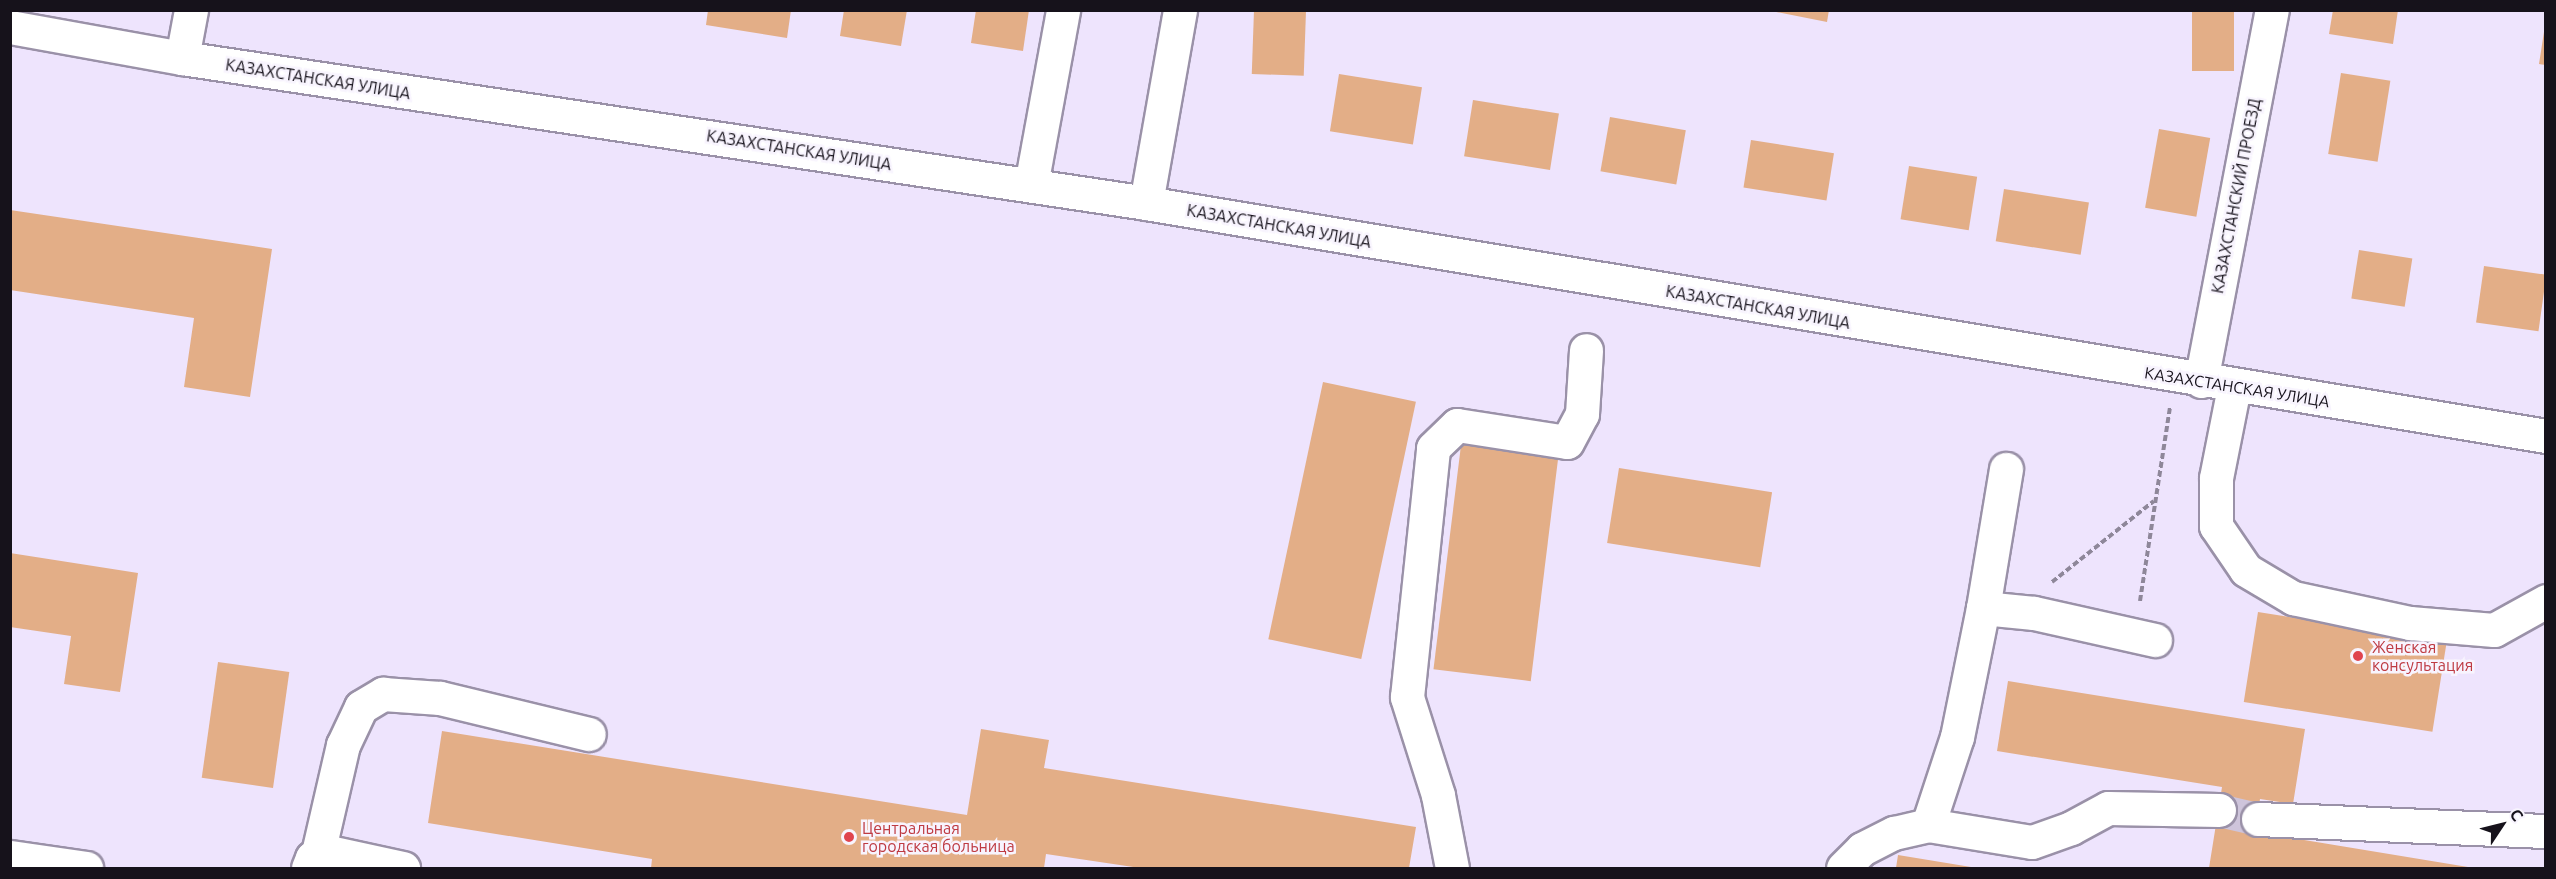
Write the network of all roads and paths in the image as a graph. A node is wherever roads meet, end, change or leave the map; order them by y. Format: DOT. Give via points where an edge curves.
graph roads {
  1 [pos="190,10"];
  2 [pos="1063,10"];
  3 [pos="1180,10"];
  4 [pos="2272,10"];
  5 [pos="10,27"];
  6 [pos="182,58"];
  7 [pos="1031,185"];
  8 [pos="1146,203"];
  9 [pos="1586,350"];
  10 [pos="2188,379"];
  11 [pos="2234,387"];
  12 [pos="2546,436"];
  13 [pos="2006,469"];
  14 [pos="2156,500"];
  15 [pos="2546,601"];
  16 [pos="1999,610"];
  17 [pos="2145,638"];
  18 [pos="589,734"];
  19 [pos="2219,810"];
  20 [pos="2258,819"];
  21 [pos="1928,825"];
  22 [pos="2546,831"];
  23 [pos="10,857"];
  24 [pos="313,861"];
  25 [pos="86,868"];
  26 [pos="403,868"];
  27 [pos="1452,868"];
  28 [pos="1843,868"];
  1 -- 6 [label="street"];
  2 -- 7 [label="street"];
  3 -- 8 [label="street"];
  4 -- 10 [label="street, КАЗАХСТАНСКИЙ ПРОЕЗД"];
  5 -- 6 [label="street, КАЗАХСТАНСКАЯ УЛИЦА"];
  6 -- 7 [label="street, КАЗАХСТАНСКАЯ УЛИЦА"];
  7 -- 8 [label="street, КАЗАХСТАНСКАЯ УЛИЦА"];
  8 -- 10 [label="street, КАЗАХСТАНСКАЯ УЛИЦА"];
  9 -- 27 [label="street" via="1582,414 1567,442 1457,425 1433,448 1407,697 1438,795"];
  10 -- 11 [label="street, КАЗАХСТАНСКАЯ УЛИЦА"];
  10 -- 14 [label="path"];
  11 -- 12 [label="street, КАЗАХСТАНСКАЯ УЛИЦА"];
  11 -- 15 [label="street" via="2216,477 2216,526 2246,570 2293,598 2410,623 2494,630"];
  13 -- 16 [label="street"];
  14 -- 16 [label="path"];
  14 -- 17 [label="path"];
  16 -- 17 [label="street"];
  16 -- 21 [label="street"];
  18 -- 24 [label="street" via="440,698 383,694 361,707 343,745"];
  19 -- 21 [label="street" via="2108,808 2071,828 2032,842"];
  20 -- 22 [label="street"];
  21 -- 28 [label="street" via="1894,833 1862,849"];
  23 -- 25 [label="street"];
  24 -- 26 [label="street" via="333,851"];
}
